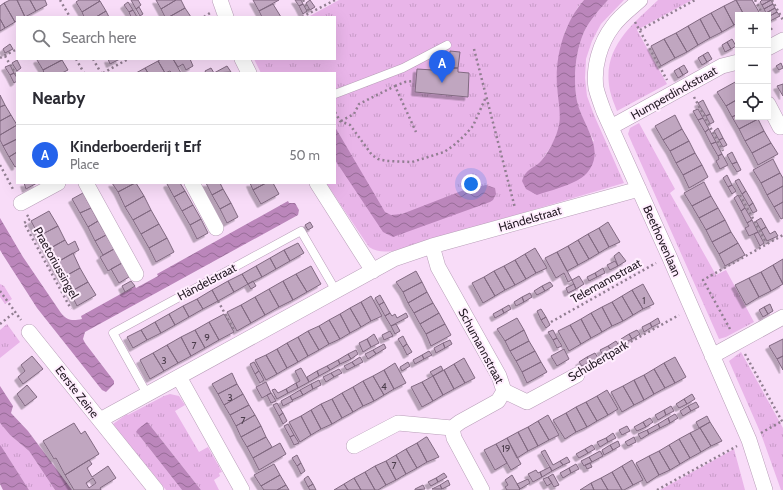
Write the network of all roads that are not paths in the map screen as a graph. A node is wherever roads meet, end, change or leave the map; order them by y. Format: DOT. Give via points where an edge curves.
graph roads {
  1 [pos="220,0"];
  2 [pos="640,0"];
  3 [pos="226,16"];
  4 [pos="783,40"];
  5 [pos="447,45"];
  6 [pos="771,46"];
  7 [pos="242,60"];
  8 [pos="735,63"];
  9 [pos="248,72"];
  10 [pos="336,94"];
  11 [pos="771,110"];
  12 [pos="611,127"];
  13 [pos="780,127"];
  14 [pos="56,184"];
  15 [pos="87,184"];
  16 [pos="193,184"];
  17 [pos="318,184"];
  18 [pos="638,189"];
  19 [pos="21,203"];
  20 [pos="216,228"];
  21 [pos="432,246"];
  22 [pos="373,271"];
  23 [pos="136,274"];
  24 [pos="336,291"];
  25 [pos="783,317"];
  26 [pos="29,332"];
  27 [pos="712,356"];
  28 [pos="577,375"];
  29 [pos="180,377"];
  30 [pos="504,390"];
  31 [pos="147,394"];
  32 [pos="100,420"];
  33 [pos="452,428"];
  34 [pos="354,446"];
  35 [pos="156,490"];
  36 [pos="242,490"];
  37 [pos="482,490"];
  38 [pos="765,490"];
  1 -- 3 [label="street"];
  2 -- 12 [label="street, Beethovenlaan" via="614,25 597,61 596,88"];
  4 -- 6 [label="street"];
  5 -- 10 [label="lane" via="403,68"];
  7 -- 9 [label="street"];
  8 -- 12 [label="street, Humperdinckstraat" via="722,66"];
  11 -- 13 [label="street"];
  12 -- 18 [label="street, Beethovenlaan"];
  14 -- 19 [label="street"];
  15 -- 23 [label="street"];
  16 -- 20 [label="street"];
  17 -- 22 [label="street"];
  18 -- 21 [label="street, Händelstraat"];
  18 -- 27 [label="street, Beethovenlaan"];
  21 -- 22 [label="street, Händelstraat" via="394,259"];
  21 -- 30 [label="street, Schumannstraat" via="438,267 499,376"];
  22 -- 24 [label="street, Händelstraat"];
  24 -- 29 [label="street, Händelstraat"];
  24 -- 31 [label="lane, Händelstraat" via="301,231 187,292 114,332"];
  25 -- 27 [label="street"];
  26 -- 32 [label="street, Eerste Zeine"];
  27 -- 38 [label="street, Beethovenlaan" via="748,440"];
  28 -- 30 [label="street, Schubertpark" via="527,402"];
  29 -- 31 [label="street, Händelstraat"];
  29 -- 36 [label="street"];
  30 -- 33 [label="street, Schumannstraat" via="498,401"];
  31 -- 32 [label="street, Händelstraat"];
  32 -- 35 [label="street, Eerste Zeine"];
  33 -- 34 [label="street" via="398,422"];
  33 -- 37 [label="street" via="454,438"];
}
